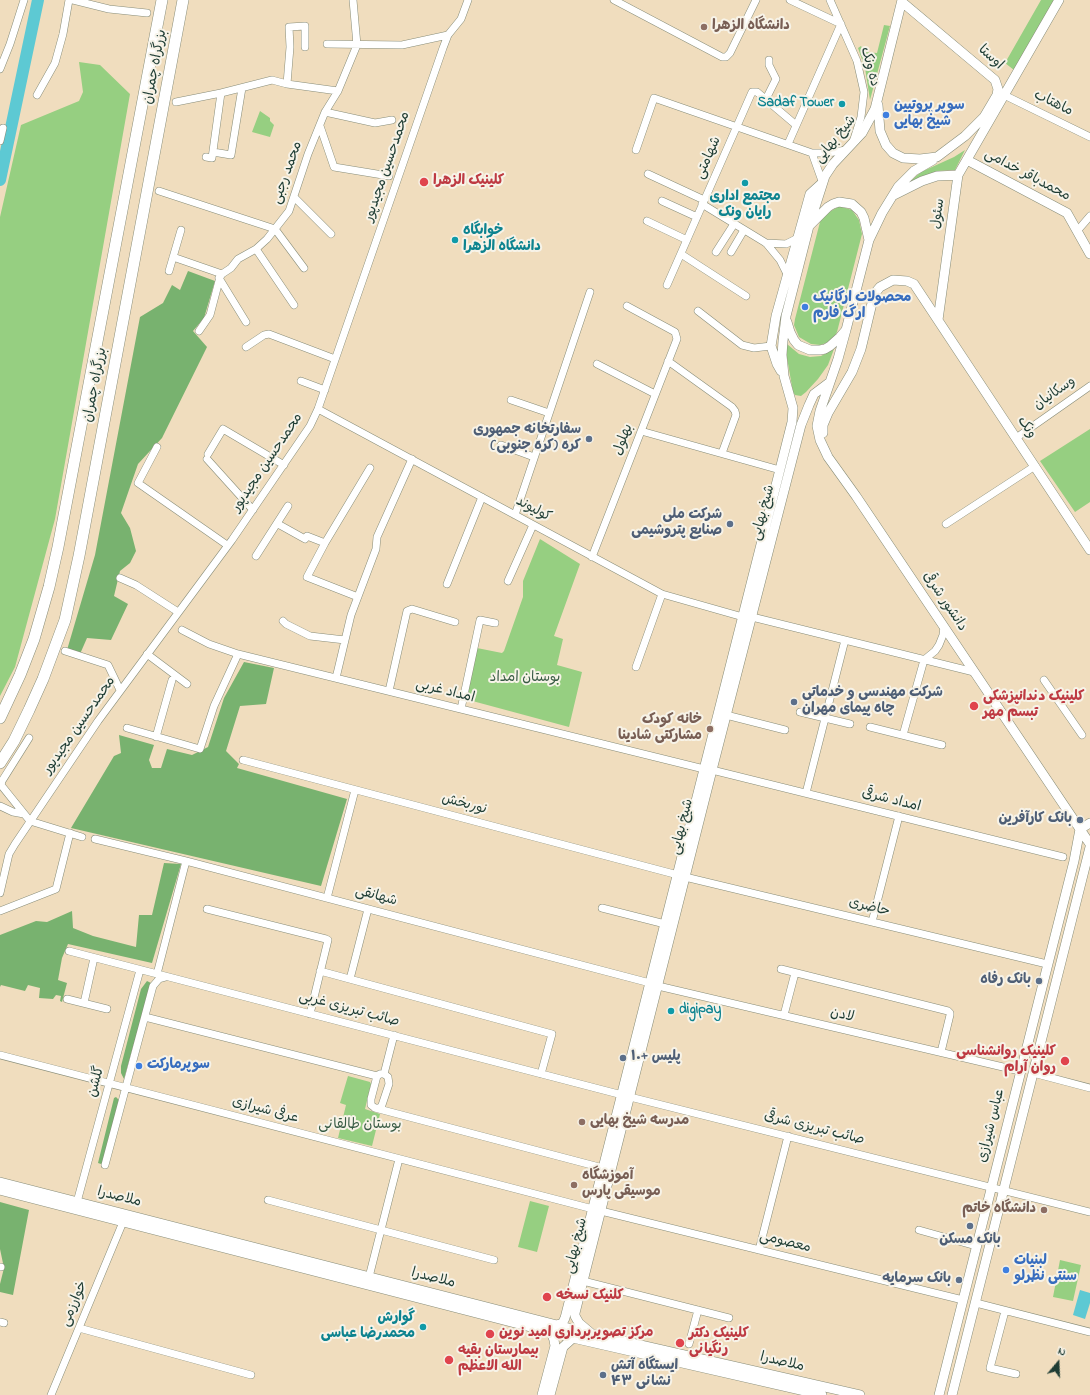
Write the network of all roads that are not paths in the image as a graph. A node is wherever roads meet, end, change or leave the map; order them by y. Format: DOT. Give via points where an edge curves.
graph roads {
  1 [pos="24,0"];
  2 [pos="69,0"];
  3 [pos="73,0"];
  4 [pos="162,0"];
  5 [pos="183,0"];
  6 [pos="353,0"];
  7 [pos="468,0"];
  8 [pos="614,0"];
  9 [pos="756,0"];
  10 [pos="790,0"];
  11 [pos="830,0"];
  12 [pos="1059,0"];
  13 [pos="904,1"];
  14 [pos="147,13"];
  15 [pos="841,24"];
  16 [pos="448,35"];
  17 [pos="328,44"];
  18 [pos="357,45"];
  19 [pos="305,47"];
  20 [pos="769,60"];
  21 [pos="1,64"];
  22 [pos="287,84"];
  23 [pos="242,88"];
  24 [pos="338,91"];
  25 [pos="221,93"];
  26 [pos="1004,94"];
  27 [pos="37,95"];
  28 [pos="878,98"];
  29 [pos="766,99"];
  30 [pos="176,102"];
  31 [pos="325,112"];
  32 [pos="990,119"];
  33 [pos="392,120"];
  34 [pos="796,125"];
  35 [pos="320,126"];
  36 [pos="736,127"];
  37 [pos="3,128"];
  38 [pos="1090,137"];
  39 [pos="0,141"];
  40 [pos="788,144"];
  41 [pos="849,147"];
  42 [pos="636,150"];
  43 [pos="213,152"];
  44 [pos="812,153"];
  45 [pos="206,157"];
  46 [pos="937,157"];
  47 [pos="965,162"];
  48 [pos="648,174"];
  49 [pos="958,175"];
  50 [pos="388,176"];
  51 [pos="822,182"];
  52 [pos="159,191"];
  53 [pos="892,196"];
  54 [pos="294,197"];
  55 [pos="662,201"];
  56 [pos="703,202"];
  57 [pos="1090,216"];
  58 [pos="696,217"];
  59 [pos="647,221"];
  60 [pos="734,224"];
  61 [pos="809,226"];
  62 [pos="275,229"];
  63 [pos="181,230"];
  64 [pos="744,230"];
  65 [pos="1078,230"];
  66 [pos="331,234"];
  67 [pos="796,239"];
  68 [pos="686,240"];
  69 [pos="869,240"];
  70 [pos="766,243"];
  71 [pos="1087,243"];
  72 [pos="256,249"];
  73 [pos="716,252"];
  74 [pos="731,252"];
  75 [pos="681,254"];
  76 [pos="1090,254"];
  77 [pos="173,258"];
  78 [pos="304,268"];
  79 [pos="169,271"];
  80 [pos="787,274"];
  81 [pos="220,276"];
  82 [pos="667,285"];
  83 [pos="590,292"];
  84 [pos="746,296"];
  85 [pos="294,305"];
  86 [pos="627,306"];
  87 [pos="698,311"];
  88 [pos="786,316"];
  89 [pos="938,320"];
  90 [pos="246,322"];
  91 [pos="846,330"];
  92 [pos="199,331"];
  93 [pos="771,346"];
  94 [pos="246,347"];
  95 [pos="335,359"];
  96 [pos="668,361"];
  97 [pos="597,364"];
  98 [pos="784,376"];
  99 [pos="302,381"];
  100 [pos="830,382"];
  101 [pos="1090,386"];
  102 [pos="325,390"];
  103 [pos="656,394"];
  104 [pos="511,400"];
  105 [pos="318,409"];
  106 [pos="549,413"];
  107 [pos="641,430"];
  108 [pos="1016,438"];
  109 [pos="501,446"];
  110 [pos="157,447"];
  111 [pos="722,453"];
  112 [pos="534,457"];
  113 [pos="412,459"];
  114 [pos="284,464"];
  115 [pos="1035,466"];
  116 [pos="370,468"];
  117 [pos="780,470"];
  118 [pos="856,496"];
  119 [pos="482,497"];
  120 [pos="288,506"];
  121 [pos="253,510"];
  122 [pos="515,515"];
  123 [pos="278,524"];
  124 [pos="946,524"];
  125 [pos="533,525"];
  126 [pos="325,543"];
  127 [pos="228,545"];
  128 [pos="1090,550"];
  129 [pos="256,556"];
  130 [pos="592,557"];
  131 [pos="120,578"];
  132 [pos="508,581"];
  133 [pos="447,584"];
  134 [pos="662,594"];
  135 [pos="358,597"];
  136 [pos="178,612"];
  137 [pos="747,617"];
  138 [pos="283,621"];
  139 [pos="455,622"];
  140 [pos="496,624"];
  141 [pos="944,627"];
  142 [pos="182,630"];
  143 [pos="345,640"];
  144 [pos="845,640"];
  145 [pos="65,651"];
  146 [pos="147,654"];
  147 [pos="238,654"];
  148 [pos="924,660"];
  149 [pos="735,664"];
  150 [pos="636,667"];
  151 [pos="974,672"];
  152 [pos="336,678"];
  153 [pos="172,680"];
  154 [pos="1044,680"];
  155 [pos="187,684"];
  156 [pos="120,690"];
  157 [pos="389,691"];
  158 [pos="460,709"];
  159 [pos="800,712"];
  160 [pos="726,715"];
  161 [pos="0,718"];
  162 [pos="825,718"];
  163 [pos="850,724"];
  164 [pos="870,727"];
  165 [pos="127,728"];
  166 [pos="785,730"];
  167 [pos="903,735"];
  168 [pos="1082,735"];
  169 [pos="156,737"];
  170 [pos="29,738"];
  171 [pos="942,745"];
  172 [pos="243,760"];
  173 [pos="0,764"];
  174 [pos="708,769"];
  175 [pos="355,790"];
  176 [pos="806,793"];
  177 [pos="0,806"];
  178 [pos="24,814"];
  179 [pos="898,816"];
  180 [pos="30,820"];
  181 [pos="1090,823"];
  182 [pos="1080,830"];
  183 [pos="70,833"];
  184 [pos="82,837"];
  185 [pos="95,839"];
  186 [pos="1090,845"];
  187 [pos="1063,857"];
  188 [pos="186,861"];
  189 [pos="1087,868"];
  190 [pos="681,876"];
  191 [pos="0,893"];
  192 [pos="327,898"];
  193 [pos="602,908"];
  194 [pos="207,909"];
  195 [pos="368,909"];
  196 [pos="0,911"];
  197 [pos="872,922"];
  198 [pos="665,924"];
  199 [pos="69,951"];
  200 [pos="94,958"];
  201 [pos="1047,964"];
  202 [pos="781,969"];
  203 [pos="140,970"];
  204 [pos="320,971"];
  205 [pos="795,972"];
  206 [pos="157,974"];
  207 [pos="168,977"];
  208 [pos="350,979"];
  209 [pos="654,984"];
  210 [pos="67,999"];
  211 [pos="84,1003"];
  212 [pos="107,1009"];
  213 [pos="310,1014"];
  214 [pos="784,1015"];
  215 [pos="146,1016"];
  216 [pos="394,1036"];
  217 [pos="942,1052"];
  218 [pos="0,1055"];
  219 [pos="1020,1071"];
  220 [pos="1033,1073"];
  221 [pos="542,1074"];
  222 [pos="380,1075"];
  223 [pos="110,1084"];
  224 [pos="126,1088"];
  225 [pos="1090,1088"];
  226 [pos="626,1096"];
  227 [pos="375,1108"];
  228 [pos="788,1136"];
  229 [pos="399,1159"];
  230 [pos="105,1165"];
  231 [pos="603,1168"];
  232 [pos="0,1182"];
  233 [pos="991,1187"];
  234 [pos="0,1190"];
  235 [pos="1004,1190"];
  236 [pos="268,1200"];
  237 [pos="77,1202"];
  238 [pos="597,1210"];
  239 [pos="1090,1212"];
  240 [pos="123,1222"];
  241 [pos="381,1230"];
  242 [pos="919,1230"];
  243 [pos="976,1246"];
  244 [pos="587,1250"];
  245 [pos="759,1250"];
  246 [pos="494,1260"];
  247 [pos="369,1277"];
  248 [pos="583,1281"];
  249 [pos="963,1300"];
  250 [pos="976,1303"];
  251 [pos="698,1310"];
  252 [pos="1005,1310"];
  253 [pos="729,1318"];
  254 [pos="565,1319"];
  255 [pos="578,1322"];
  256 [pos="79,1328"];
  257 [pos="553,1332"];
  258 [pos="1090,1332"];
  259 [pos="592,1334"];
  260 [pos="570,1340"];
  261 [pos="689,1344"];
  262 [pos="251,1374"];
  263 [pos="1016,1374"];
  264 [pos="51,1395"];
  265 [pos="542,1395"];
  266 [pos="550,1395"];
  267 [pos="822,1395"];
  268 [pos="860,1395"];
  269 [pos="938,1395"];
  270 [pos="952,1395"];
  1 -- 21 [label="street"];
  2 -- 27 [label="street" via="63,34 54,63"];
  3 -- 14 [label="street" via="110,9"];
  4 -- 161 [label="highway, بزرگراه چمران" via="58,547 34,639"];
  5 -- 173 [label="highway, بزرگراه چمران" via="80,548 64,620 43,679 14,741"];
  6 -- 18 [label="street, محمد رجبی"];
  7 -- 16 [label="street, محمدحسین مجیدپور" via="461,19"];
  8 -- 9 [label="street" via="722,57 730,53"];
  10 -- 15 [label="street"];
  11 -- 15 [label="street, ده ونک"];
  12 -- 26 [label="main road, سئول"];
  13 -- 28 [label="main road, شیخ بهایی"];
  13 -- 46 [label="main road, اوستا" via="995,80 997,86 997,95 984,117 972,130"];
  15 -- 34 [label="street"];
  15 -- 41 [label="street, ده ونک" via="857,61 864,92 861,117"];
  16 -- 18 [label="street" via="402,45"];
  16 -- 95 [label="street, محمدحسین مجیدپور"];
  17 -- 18 [label="street"];
  18 -- 24 [label="street, محمد رجبی"];
  19 -- 22 [label="street" via="305,26 289,27"];
  20 -- 29 [label="street" via="776,79"];
  22 -- 23 [label="street" via="272,80"];
  22 -- 24 [label="street"];
  23 -- 25 [label="street"];
  23 -- 43 [label="street" via="231,155"];
  24 -- 31 [label="street, محمد رجبی"];
  25 -- 30 [label="street"];
  25 -- 43 [label="street"];
  26 -- 32 [label="main road, سئول"];
  26 -- 38 [label="street, ماهتاب"];
  28 -- 41 [label="main road, شیخ بهایی" via="866,127"];
  28 -- 46 [label="main road" via="880,131 890,149 907,159"];
  29 -- 34 [label="street, شهامتی"];
  29 -- 36 [label="street, شهامتی" via="757,92 752,92"];
  31 -- 33 [label="street" via="375,123"];
  31 -- 35 [label="street, محمد رجبی"];
  32 -- 46 [label="main road, سئول" via="963,145"];
  32 -- 47 [label="main road, سئول"];
  34 -- 40 [label="street"];
  35 -- 50 [label="street" via="334,167"];
  35 -- 54 [label="street, محمد رجبی"];
  36 -- 40 [label="street"];
  36 -- 42 [label="street" via="654,98"];
  36 -- 56 [label="street, شهامتی"];
  37 -- 39 [label="street"];
  40 -- 44 [label="street"];
  41 -- 44 [label="street" via="828,153"];
  41 -- 51 [label="main road, شیخ بهایی" via="833,164"];
  43 -- 45 [label="street" via="212,158"];
  44 -- 51 [label="street"];
  46 -- 53 [label="main road, سئول" via="908,176"];
  47 -- 49 [label="main road, سئول"];
  47 -- 65 [label="main road, محمدباقر خدامی" via="1071,220"];
  48 -- 56 [label="street"];
  49 -- 53 [label="main road" via="932,177"];
  49 -- 89 [label="main road, سئول"];
  51 -- 61 [label="main road, شیخ بهایی"];
  51 -- 67 [label="main road" via="810,194"];
  52 -- 62 [label="street"];
  53 -- 69 [label="main road, سئول"];
  54 -- 62 [label="street, محمد رجبی" via="289,211"];
  54 -- 66 [label="street"];
  55 -- 58 [label="street"];
  56 -- 58 [label="street, شهامتی"];
  56 -- 60 [label="street"];
  57 -- 65 [label="street"];
  58 -- 68 [label="street, شهامتی"];
  59 -- 68 [label="street"];
  60 -- 64 [label="street"];
  60 -- 73 [label="street"];
  61 -- 69 [label="main road" via="833,204 852,204 864,218"];
  61 -- 88 [label="main road, شیخ بهایی"];
  62 -- 72 [label="street, محمد رجبی"];
  62 -- 78 [label="street"];
  63 -- 77 [label="street"];
  64 -- 70 [label="street"];
  64 -- 74 [label="street"];
  65 -- 71 [label="main road, محمدباقر خدامی"];
  67 -- 70 [label="street" via="786,244"];
  67 -- 80 [label="main road"];
  68 -- 75 [label="street, شهامتی"];
  69 -- 91 [label="main road, سئول"];
  70 -- 80 [label="street" via="780,260"];
  71 -- 76 [label="main road, محمدباقر خدامی" via="1086,247"];
  72 -- 81 [label="street, محمد رجبی" via="238,259"];
  72 -- 85 [label="street"];
  75 -- 82 [label="street, شهامتی"];
  75 -- 84 [label="street"];
  77 -- 79 [label="street"];
  77 -- 81 [label="street"];
  80 -- 93 [label="main road"];
  81 -- 90 [label="street"];
  81 -- 92 [label="street" via="210,315"];
  83 -- 106 [label="street"];
  86 -- 96 [label="street, بهلول" via="675,332 677,339"];
  87 -- 93 [label="street" via="742,345 754,348"];
  88 -- 91 [label="main road" via="794,340 798,345 810,350 830,346"];
  88 -- 98 [label="main road, شیخ بهایی" via="782,355"];
  89 -- 108 [label="main road, ونک"];
  89 -- 118 [label="main road, ونک" via="914,284 893,280 886,283 872,299 861,349 852,372 823,425 823,436 832,455 852,484"];
  91 -- 100 [label="main road"];
  93 -- 98 [label="main road"];
  94 -- 95 [label="street" via="269,334"];
  95 -- 102 [label="street, محمدحسین مجیدپور"];
  96 -- 103 [label="street, بهلول"];
  96 -- 111 [label="street" via="735,411 736,415"];
  97 -- 103 [label="street"];
  98 -- 117 [label="main road, شیخ بهایی" via="793,415"];
  99 -- 102 [label="street"];
  100 -- 118 [label="main road, دانشور شرقی" via="818,418 820,440 828,457"];
  100 -- 137 [label="main road, شیخ بهایی" via="814,394 801,425"];
  101 -- 108 [label="street, وسکانیان"];
  102 -- 105 [label="street, محمدحسین مجیدپور"];
  103 -- 107 [label="street, بهلول"];
  104 -- 106 [label="street"];
  105 -- 113 [label="street, کولیوند"];
  105 -- 114 [label="street, محمدحسین مجیدپور" via="310,426"];
  106 -- 112 [label="street"];
  107 -- 111 [label="street"];
  107 -- 130 [label="street, بهلول"];
  108 -- 115 [label="main road, ونک"];
  109 -- 112 [label="street"];
  110 -- 127 [label="street" via="138,483"];
  111 -- 117 [label="street"];
  112 -- 122 [label="street"];
  113 -- 119 [label="street, کولیوند"];
  113 -- 135 [label="street" via="377,537 376,549"];
  114 -- 121 [label="street, محمدحسین مجیدپور"];
  114 -- 121 [label="street" via="223,429 207,457"];
  115 -- 124 [label="street"];
  115 -- 128 [label="main road, ونک"];
  116 -- 126 [label="street"];
  117 -- 137 [label="main road, شیخ بهایی"];
  118 -- 141 [label="main road, دانشور شرقی"];
  119 -- 122 [label="street, کولیوند"];
  119 -- 133 [label="street"];
  120 -- 123 [label="street"];
  121 -- 127 [label="street, محمدحسین مجیدپور"];
  122 -- 125 [label="street, کولیوند"];
  123 -- 126 [label="street" via="305,539 307,536"];
  123 -- 129 [label="street"];
  125 -- 130 [label="street, کولیوند"];
  125 -- 132 [label="street"];
  126 -- 135 [label="street" via="308,577"];
  127 -- 136 [label="street, محمدحسین مجیدپور"];
  130 -- 134 [label="street, کولیوند"];
  131 -- 136 [label="street" via="136,584"];
  134 -- 137 [label="street, کولیوند"];
  134 -- 150 [label="street"];
  135 -- 143 [label="street"];
  136 -- 146 [label="street, محمدحسین مجیدپور"];
  137 -- 144 [label="street, کولیوند"];
  137 -- 149 [label="main road, شیخ بهایی"];
  138 -- 143 [label="street" via="310,636"];
  139 -- 157 [label="street" via="412,609 407,611"];
  140 -- 158 [label="street" via="480,620"];
  141 -- 148 [label="street" via="939,645"];
  141 -- 151 [label="main road, دانشور شرقی"];
  142 -- 147 [label="street, امداد غربی"];
  143 -- 152 [label="street"];
  144 -- 148 [label="street, کولیوند"];
  144 -- 162 [label="street"];
  145 -- 156 [label="street" via="108,666"];
  146 -- 155 [label="street"];
  146 -- 156 [label="street, محمدحسین مجیدپور"];
  147 -- 152 [label="street, امداد غربی"];
  147 -- 169 [label="street" via="214,706 200,749"];
  148 -- 151 [label="street, کولیوند"];
  148 -- 167 [label="street"];
  149 -- 160 [label="main road, شیخ بهایی"];
  149 -- 174 [label="main road, شیخ بهایی"];
  151 -- 182 [label="main road, دانشور شرقی"];
  152 -- 157 [label="street, امداد غربی"];
  153 -- 169 [label="street"];
  154 -- 168 [label="street"];
  156 -- 180 [label="street, محمدحسین مجیدپور"];
  157 -- 158 [label="street, امداد غربی"];
  158 -- 174 [label="street, امداد غربی"];
  159 -- 162 [label="street"];
  160 -- 166 [label="street"];
  160 -- 174 [label="main road, شیخ بهایی"];
  162 -- 163 [label="street"];
  162 -- 176 [label="street"];
  164 -- 167 [label="street"];
  165 -- 169 [label="street"];
  167 -- 171 [label="street"];
  170 -- 178 [label="street" via="1,785"];
  172 -- 175 [label="street, نوربخش"];
  174 -- 176 [label="street, امداد شرقی"];
  174 -- 190 [label="main road, شیخ بهایی"];
  175 -- 190 [label="street, نوربخش"];
  175 -- 192 [label="street"];
  176 -- 179 [label="street, امداد شرقی"];
  177 -- 178 [label="street"];
  178 -- 180 [label="street"];
  179 -- 187 [label="street, امداد شرقی"];
  179 -- 197 [label="street"];
  180 -- 183 [label="street"];
  180 -- 191 [label="street, محمدحسین مجیدپور" via="9,854"];
  181 -- 182 [label="main road"];
  182 -- 186 [label="main road, دانشور شرقی"];
  182 -- 201 [label="main road, عباس شیرازی"];
  183 -- 184 [label="street"];
  183 -- 196 [label="street" via="56,889"];
  185 -- 188 [label="street, شهانقی"];
  186 -- 189 [label="main road, عباس شیرازی"];
  188 -- 192 [label="street, شهانقی"];
  188 -- 206 [label="street"];
  189 -- 220 [label="main road, عباس شیرازی"];
  190 -- 197 [label="street, حاضری"];
  190 -- 198 [label="main road, شیخ بهایی"];
  190 -- 209 [label="main road, شیخ بهایی"];
  192 -- 195 [label="street, شهانقی"];
  193 -- 198 [label="street"];
  194 -- 204 [label="street" via="328,940"];
  195 -- 208 [label="street"];
  195 -- 209 [label="street, شهانقی"];
  197 -- 201 [label="street, حاضری"];
  198 -- 209 [label="main road, شیخ بهایی"];
  199 -- 200 [label="street, صائب تبریزی غربی"];
  200 -- 203 [label="street, صائب تبریزی غربی"];
  200 -- 211 [label="street"];
  201 -- 219 [label="main road, عباس شیرازی"];
  202 -- 205 [label="street"];
  203 -- 206 [label="street, صائب تبریزی غربی"];
  203 -- 223 [label="street, گلشن"];
  204 -- 208 [label="street"];
  204 -- 213 [label="street"];
  205 -- 214 [label="street"];
  205 -- 217 [label="street" via="950,1012"];
  206 -- 207 [label="street, صائب تبریزی غربی"];
  207 -- 213 [label="street, صائب تبریزی غربی"];
  207 -- 215 [label="street" via="155,982"];
  208 -- 221 [label="street" via="552,1034"];
  209 -- 214 [label="street, لادن"];
  209 -- 226 [label="main road, شیخ بهایی"];
  210 -- 211 [label="street"];
  211 -- 212 [label="street"];
  213 -- 216 [label="street, صائب تبریزی غربی"];
  214 -- 217 [label="street, لادن"];
  215 -- 222 [label="street"];
  215 -- 224 [label="street"];
  216 -- 221 [label="street, صائب تبریزی غربی"];
  216 -- 222 [label="street"];
  217 -- 219 [label="street, لادن"];
  218 -- 223 [label="street, عرفی شیرازی"];
  219 -- 233 [label="main road, عباس شیرازی"];
  220 -- 225 [label="street"];
  220 -- 235 [label="main road, عباس شیرازی"];
  221 -- 226 [label="street, صائب تبریزی غربی"];
  222 -- 227 [label="street" via="370,1103"];
  222 -- 227 [label="street" via="388,1077 389,1080 382,1106"];
  223 -- 224 [label="street, عرفی شیرازی"];
  223 -- 237 [label="street, گلشن"];
  224 -- 229 [label="street, عرفی شیرازی"];
  224 -- 230 [label="street"];
  226 -- 228 [label="street, صائب تبریزی شرقی"];
  226 -- 231 [label="main road, شیخ بهایی"];
  226 -- 238 [label="main road, شیخ بهایی"];
  227 -- 231 [label="street"];
  228 -- 233 [label="street, صائب تبریزی شرقی"];
  228 -- 245 [label="street"];
  229 -- 238 [label="street, عرفی شیرازی"];
  229 -- 241 [label="street"];
  231 -- 238 [label="main road, شیخ بهایی"];
  232 -- 237 [label="main road, ملاصدرا"];
  233 -- 235 [label="street"];
  233 -- 243 [label="main road, عباس شیرازی"];
  234 -- 240 [label="main road, ملاصدرا"];
  235 -- 239 [label="street"];
  235 -- 250 [label="main road, عباس شیرازی"];
  236 -- 241 [label="street"];
  237 -- 247 [label="main road, ملاصدرا"];
  238 -- 244 [label="main road, شیخ بهایی"];
  238 -- 245 [label="street, معصومی"];
  240 -- 256 [label="street, خوارزمی"];
  240 -- 257 [label="main road, ملاصدرا"];
  241 -- 246 [label="street"];
  241 -- 247 [label="street"];
  242 -- 243 [label="street"];
  243 -- 249 [label="main road, عباس شیرازی"];
  244 -- 248 [label="main road, شیخ بهایی"];
  244 -- 254 [label="main road, شیخ بهایی"];
  245 -- 249 [label="street, معصومی"];
  247 -- 257 [label="main road, ملاصدرا"];
  248 -- 251 [label="street"];
  248 -- 255 [label="main road, شیخ بهایی" via="575,1312"];
  249 -- 269 [label="main road, عباس شیرازی"];
  250 -- 252 [label="street"];
  250 -- 270 [label="main road, عباس شیرازی"];
  251 -- 253 [label="street"];
  251 -- 261 [label="street"];
  252 -- 258 [label="street"];
  252 -- 263 [label="street" via="990,1368"];
  254 -- 255 [label="main road"];
  254 -- 257 [label="main road"];
  255 -- 259 [label="main road"];
  256 -- 262 [label="street"];
  256 -- 264 [label="street, خوارزمی"];
  257 -- 259 [label="main road, ملاصدرا"];
  257 -- 260 [label="main road, ملاصدرا"];
  257 -- 265 [label="main road" via="555,1346"];
  259 -- 268 [label="main road, ملاصدرا"];
  260 -- 266 [label="main road" via="562,1347"];
  260 -- 267 [label="main road, ملاصدرا"];
}
